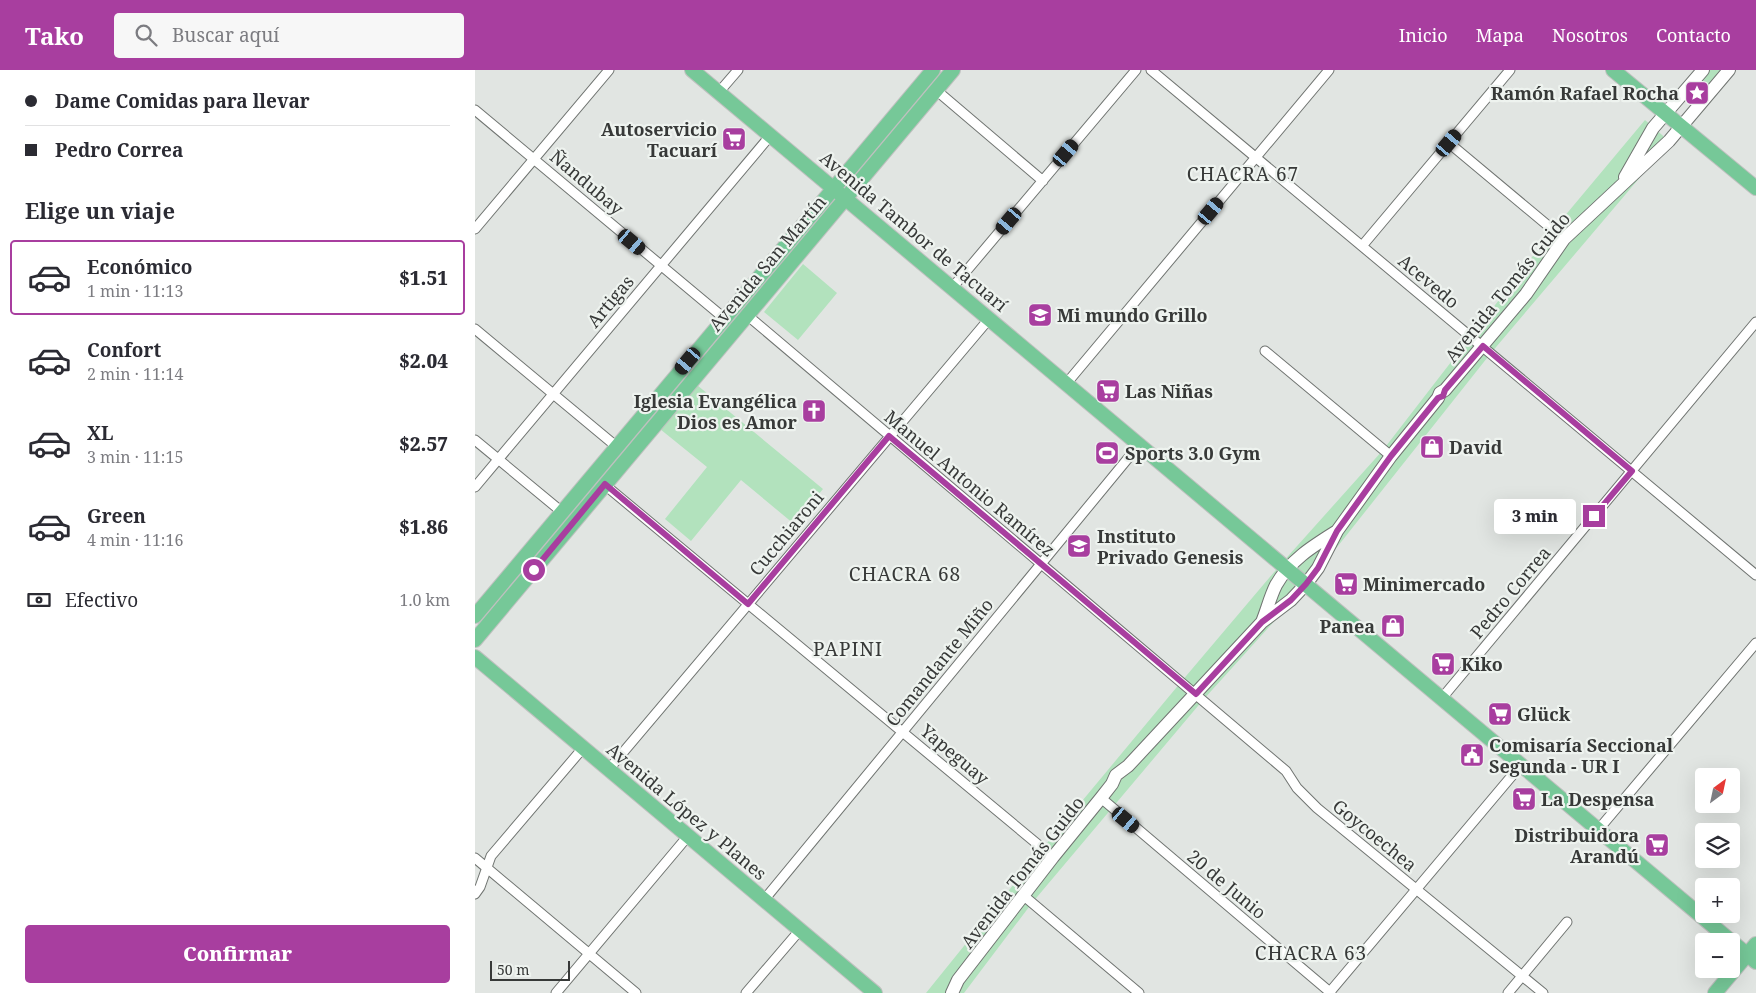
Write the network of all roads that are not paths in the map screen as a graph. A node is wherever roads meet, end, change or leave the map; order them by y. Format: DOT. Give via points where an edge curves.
graph roads {
  1 [pos="609,70"];
  2 [pos="692,70"];
  3 [pos="738,70"];
  4 [pos="953,70"];
  5 [pos="1136,70"];
  6 [pos="1151,70"];
  7 [pos="1329,70"];
  8 [pos="1510,70"];
  9 [pos="1613,70"];
  10 [pos="1703,70"];
  11 [pos="1729,70"];
  12 [pos="931,71"];
  13 [pos="937,90"];
  14 [pos="719,92"];
  15 [pos="475,110"];
  16 [pos="1666,114"];
  17 [pos="1682,126"];
  18 [pos="770,136"];
  19 [pos="1449,143"];
  20 [pos="1256,157"];
  21 [pos="533,159"];
  22 [pos="1043,181"];
  23 [pos="834,188"];
  24 [pos="1619,188"];
  25 [pos="1756,188"];
  26 [pos="846,198"];
  27 [pos="475,229"];
  28 [pos="1564,239"];
  29 [pos="1362,246"];
  30 [pos="660,265"];
  31 [pos="952,288"];
  32 [pos="747,315"];
  33 [pos="724,318"];
  34 [pos="989,319"];
  35 [pos="1756,322"];
  36 [pos="475,329"];
  37 [pos="1483,346"];
  38 [pos="1265,351"];
  39 [pos="1066,384"];
  40 [pos="553,394"];
  41 [pos="889,436"];
  42 [pos="475,440"];
  43 [pos="1139,445"];
  44 [pos="617,447"];
  45 [pos="1391,456"];
  46 [pos="498,459"];
  47 [pos="1632,471"];
  48 [pos="605,484"];
  49 [pos="475,487"];
  50 [pos="562,512"];
  51 [pos="1337,531"];
  52 [pos="1041,563"];
  53 [pos="1287,569"];
  54 [pos="1756,575"];
  55 [pos="1306,584"];
  56 [pos="748,604"];
  57 [pos="475,616"];
  58 [pos="1262,622"];
  59 [pos="475,640"];
  60 [pos="1756,643"];
  61 [pos="475,657"];
  62 [pos="1196,694"];
  63 [pos="1442,698"];
  64 [pos="902,732"];
  65 [pos="583,748"];
  66 [pos="1521,765"];
  67 [pos="609,769"];
  68 [pos="1101,798"];
  69 [pos="1598,830"];
  70 [pos="689,836"];
  71 [pos="1053,857"];
  72 [pos="475,858"];
  73 [pos="487,868"];
  74 [pos="1416,890"];
  75 [pos="475,894"];
  76 [pos="1024,896"];
  77 [pos="764,900"];
  78 [pos="1567,922"];
  79 [pos="800,930"];
  80 [pos="589,954"];
  81 [pos="1753,954"];
  82 [pos="1522,976"];
  83 [pos="958,980"];
  84 [pos="556,993"];
  85 [pos="636,993"];
  86 [pos="746,993"];
  87 [pos="875,993"];
  88 [pos="942,993"];
  89 [pos="952,993"];
  90 [pos="1139,993"];
  91 [pos="1330,993"];
  92 [pos="1508,993"];
  93 [pos="1543,993"];
  94 [pos="1715,993"];
  1 -- 21 [label="street"];
  2 -- 14 [label="main road, Avenida Tambor de Tacuarí"];
  3 -- 14 [label="street"];
  4 -- 13 [label="main road, Avenida San Martín"];
  5 -- 22 [label="street"];
  6 -- 20 [label="street, Acevedo"];
  7 -- 20 [label="street"];
  8 -- 19 [label="street"];
  9 -- 16 [label="main road"];
  10 -- 16 [label="main road, Avenida Tomás Guido"];
  11 -- 17 [label="main road, Avenida Tomás Guido"];
  12 -- 23 [label="main road, Avenida San Martín"];
  13 -- 22 [label="street"];
  13 -- 26 [label="main road, Avenida San Martín"];
  14 -- 18 [label="main road, Avenida Tambor de Tacuarí"];
  15 -- 21 [label="street, Ñandubay"];
  16 -- 17 [label="main road"];
  16 -- 24 [label="main road, Avenida Tomás Guido" via="1653,128"];
  17 -- 24 [label="main road, Avenida Tomás Guido"];
  17 -- 25 [label="main road"];
  18 -- 23 [label="main road, Avenida Tambor de Tacuarí"];
  18 -- 30 [label="street, Artigas"];
  19 -- 28 [label="street"];
  19 -- 29 [label="street"];
  20 -- 29 [label="street, Acevedo"];
  20 -- 39 [label="street"];
  21 -- 27 [label="street"];
  21 -- 30 [label="street, Ñandubay"];
  22 -- 31 [label="street"];
  23 -- 26 [label="main road, Avenida Tambor de Tacuarí"];
  23 -- 33 [label="main road, Avenida San Martín"];
  24 -- 28 [label="main road, Avenida Tomás Guido"];
  26 -- 31 [label="main road, Avenida Tambor de Tacuarí"];
  26 -- 32 [label="main road, Avenida San Martín"];
  28 -- 37 [label="main road, Avenida Tomás Guido" via="1526,294"];
  29 -- 37 [label="street, Acevedo"];
  30 -- 33 [label="street, Ñandubay"];
  30 -- 40 [label="street, Artigas"];
  31 -- 34 [label="main road, Avenida Tambor de Tacuarí"];
  32 -- 41 [label="street, Manuel Antonio Ramírez"];
  32 -- 48 [label="main road, Avenida San Martín"];
  33 -- 44 [label="main road, Avenida San Martín"];
  34 -- 39 [label="main road, Avenida Tambor de Tacuarí"];
  34 -- 41 [label="street, Cucchiaroni"];
  35 -- 47 [label="street, Pedro Correa"];
  36 -- 40 [label="street"];
  37 -- 45 [label="main road, Avenida Tomás Guido"];
  37 -- 47 [label="street, Acevedo"];
  38 -- 45 [label="street"];
  39 -- 43 [label="main road, Avenida Tambor de Tacuarí"];
  40 -- 44 [label="street"];
  40 -- 46 [label="street, Artigas"];
  41 -- 52 [label="street, Manuel Antonio Ramírez"];
  41 -- 56 [label="street, Cucchiaroni"];
  42 -- 46 [label="street"];
  43 -- 52 [label="street, Comandante Miño"];
  43 -- 53 [label="main road, Avenida Tambor de Tacuarí"];
  44 -- 50 [label="main road, Avenida San Martín"];
  45 -- 51 [label="main road, Avenida Tomás Guido"];
  46 -- 49 [label="street, Artigas"];
  46 -- 50 [label="street"];
  47 -- 54 [label="street, Acevedo"];
  47 -- 63 [label="street, Pedro Correa"];
  48 -- 56 [label="street, Yapeguay"];
  48 -- 59 [label="main road, Avenida San Martín"];
  50 -- 57 [label="main road, Avenida San Martín"];
  51 -- 53 [label="main road, Avenida Tomás Guido" via="1301,554"];
  51 -- 55 [label="main road, Avenida Tomás Guido"];
  52 -- 62 [label="street, Manuel Antonio Ramírez"];
  52 -- 64 [label="street, Comandante Miño"];
  53 -- 55 [label="main road, Avenida Tambor de Tacuarí"];
  53 -- 58 [label="main road, Avenida Tomás Guido" via="1276,586"];
  55 -- 58 [label="main road, Avenida Tomás Guido"];
  55 -- 63 [label="main road, Avenida Tambor de Tacuarí"];
  56 -- 64 [label="street, Yapeguay"];
  56 -- 67 [label="street, Cucchiaroni"];
  58 -- 62 [label="main road, Avenida Tomás Guido"];
  60 -- 69 [label="street"];
  61 -- 65 [label="main road, Avenida López y Planes"];
  62 -- 68 [label="main road, Avenida Tomás Guido" via="1116,775"];
  62 -- 74 [label="street, Goycoechea" via="1286,771 1317,808"];
  63 -- 66 [label="main road, Avenida Tambor de Tacuarí"];
  64 -- 71 [label="street, Yapeguay"];
  64 -- 77 [label="street, Comandante Miño"];
  65 -- 67 [label="main road, Avenida López y Planes"];
  65 -- 73 [label="street" via="491,856"];
  66 -- 69 [label="main road, Avenida Tambor de Tacuarí"];
  66 -- 74 [label="street"];
  67 -- 70 [label="main road, Avenida López y Planes"];
  68 -- 71 [label="main road, Avenida Tomás Guido"];
  68 -- 91 [label="street, 20 de Junio"];
  69 -- 81 [label="main road, Avenida Tambor de Tacuarí"];
  70 -- 77 [label="main road, Avenida López y Planes"];
  70 -- 80 [label="street"];
  71 -- 76 [label="main road, Avenida Tomás Guido"];
  72 -- 73 [label="street"];
  73 -- 75 [label="street"];
  73 -- 80 [label="street"];
  74 -- 82 [label="street, Goycoechea"];
  74 -- 91 [label="street"];
  76 -- 83 [label="main road, Avenida Tomás Guido"];
  76 -- 90 [label="street"];
  77 -- 79 [label="main road, Avenida López y Planes"];
  78 -- 82 [label="street"];
  79 -- 86 [label="street"];
  79 -- 87 [label="main road, Avenida López y Planes"];
  80 -- 84 [label="street"];
  80 -- 85 [label="street"];
  81 -- 94 [label="main road"];
  82 -- 92 [label="street"];
  82 -- 93 [label="street, Goycoechea"];
  83 -- 88 [label="main road, Avenida Tomás Guido"];
  83 -- 89 [label="main road, Avenida Tomás Guido"];
}
